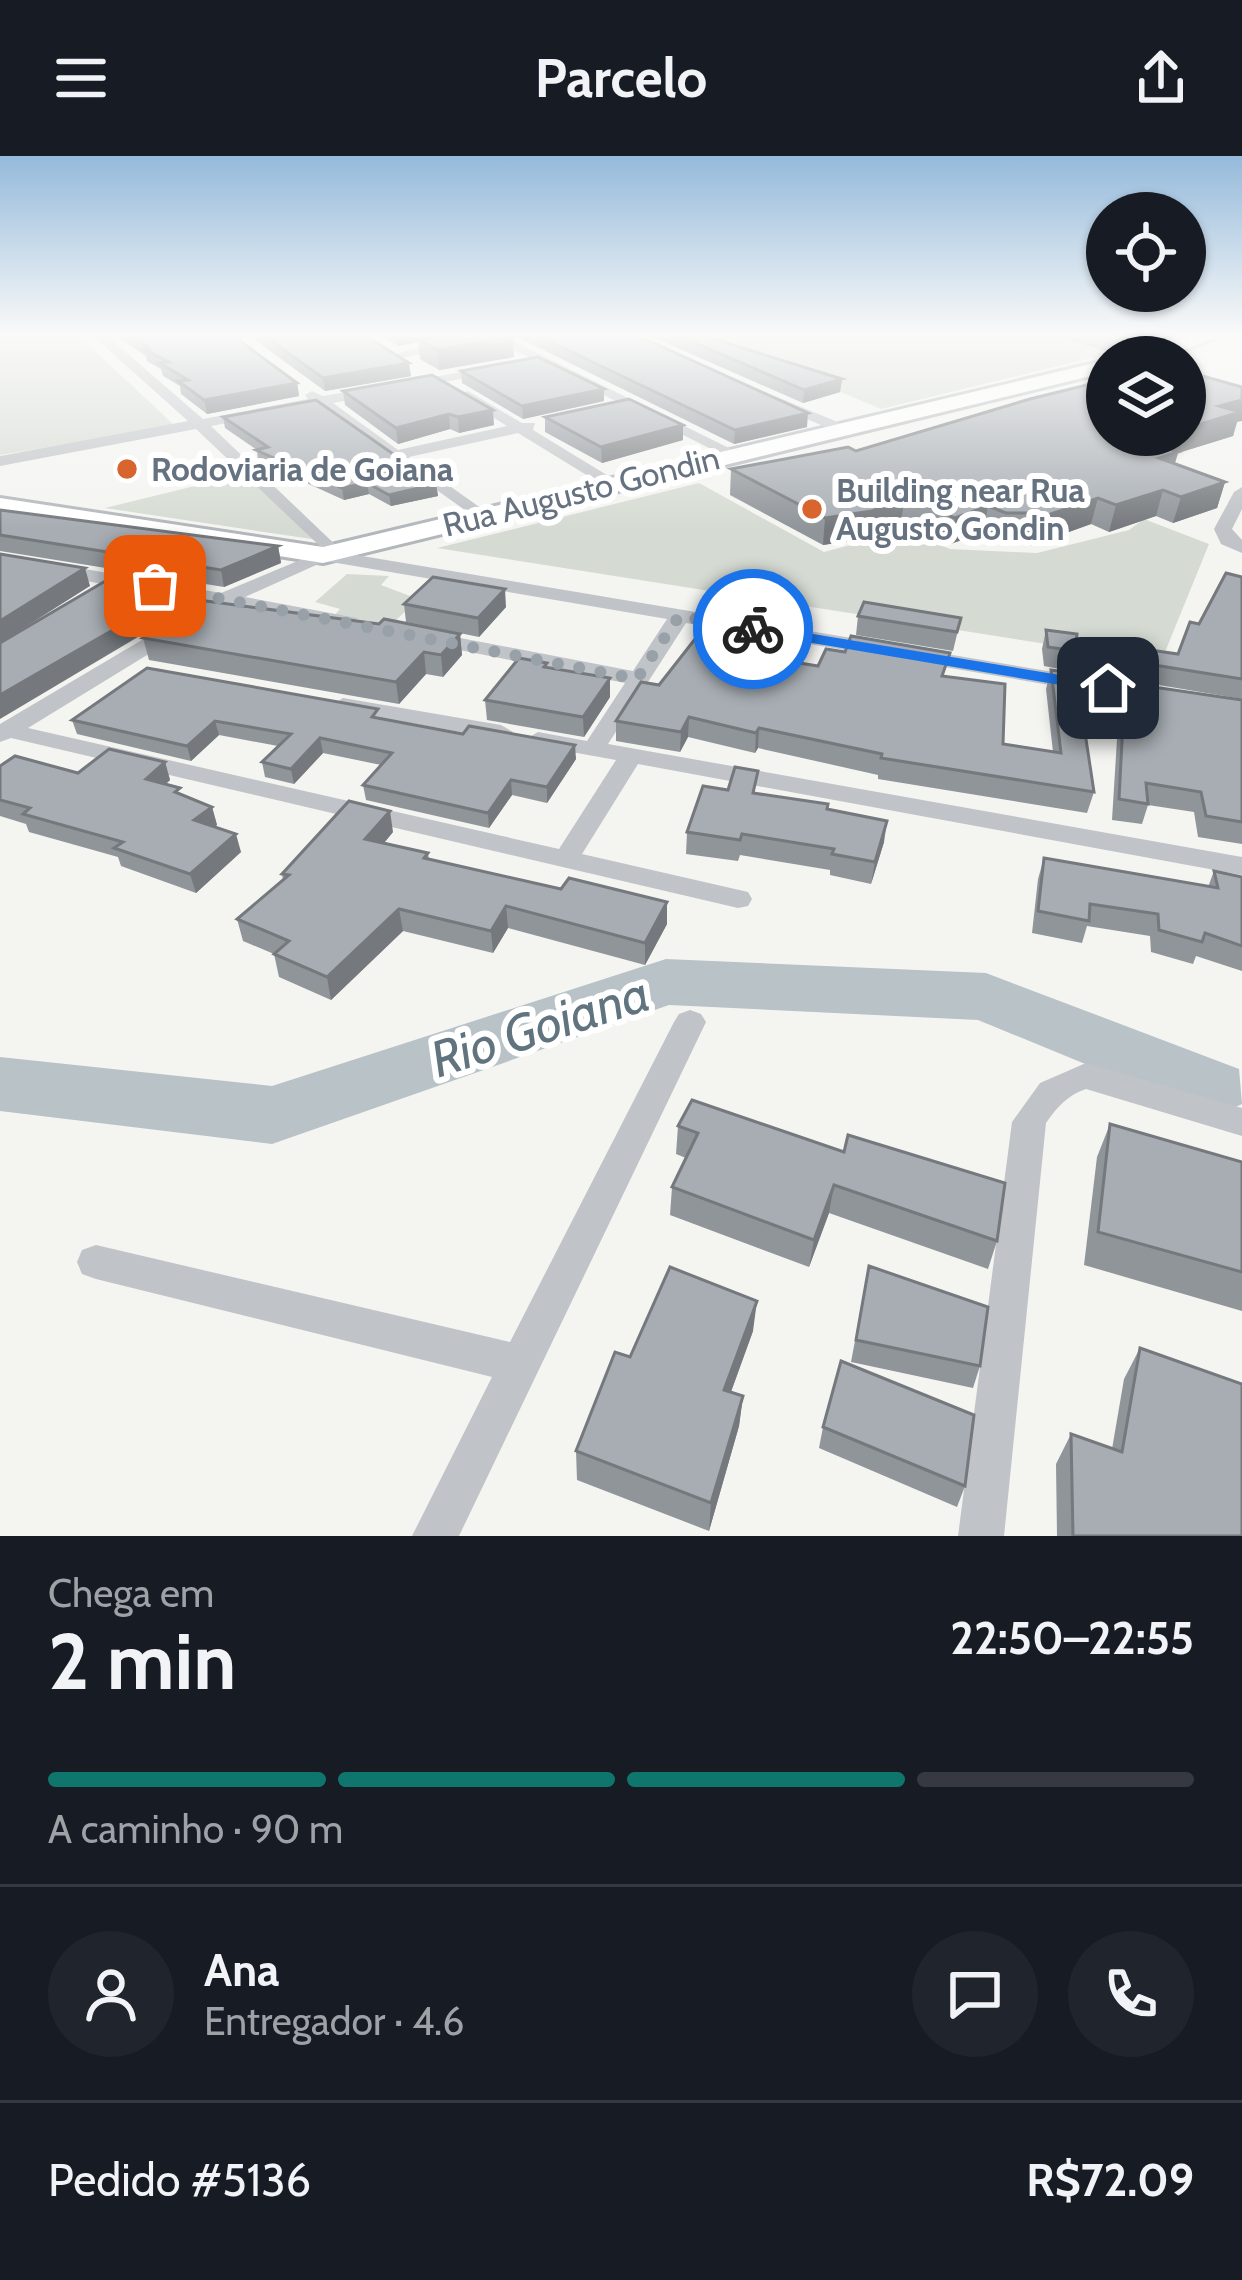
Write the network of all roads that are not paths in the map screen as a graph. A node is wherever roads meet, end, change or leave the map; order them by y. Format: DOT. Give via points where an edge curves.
graph roads {
  1 [pos="172,399"];
  2 [pos="322,399"];
  3 [pos="473,399"];
  4 [pos="625,399"];
  5 [pos="774,399"];
  6 [pos="963,399"];
  7 [pos="319,400"];
  8 [pos="635,404"];
  9 [pos="594,412"];
  10 [pos="554,421"];
  11 [pos="199,423"];
  12 [pos="522,428"];
  13 [pos="840,428"];
  14 [pos="400,454"];
  15 [pos="733,454"];
  16 [pos="0,461"];
  17 [pos="612,483"];
  18 [pos="1242,492"];
  19 [pos="0,505"];
  20 [pos="478,515"];
  21 [pos="1242,548"];
  22 [pos="329,553"];
  23 [pos="0,560"];
  24 [pos="120,580"];
  25 [pos="227,598"];
  26 [pos="83,605"];
  27 [pos="679,616"];
  28 [pos="363,625"];
  29 [pos="409,634"];
  30 [pos="115,665"];
  31 [pos="160,674"];
  32 [pos="637,679"];
  33 [pos="320,701"];
  34 [pos="1198,703"];
  35 [pos="3,733"];
  36 [pos="594,748"];
  37 [pos="632,755"];
  38 [pos="565,860"];
  39 [pos="1242,866"];
  40 [pos="738,898"];
  41 [pos="690,1022"];
  42 [pos="1242,1122"];
  43 [pos="96,1262"];
  44 [pos="521,1364"];
  45 [pos="435,1536"];
  46 [pos="981,1536"];
  1 -- 11 [label="street"];
  2 -- 7 [label="street"];
  3 -- 12 [label="street"];
  4 -- 8 [label="street"];
  5 -- 13 [label="street"];
  6 -- 13 [label="street, Rua Augusto Gondin"];
  7 -- 11 [label="street"];
  7 -- 14 [label="street"];
  8 -- 9 [label="street"];
  8 -- 15 [label="street"];
  10 -- 12 [label="street"];
  11 -- 16 [label="street"];
  11 -- 22 [label="street"];
  12 -- 14 [label="street"];
  12 -- 17 [label="street"];
  13 -- 15 [label="street, Rua Augusto Gondin"];
  14 -- 20 [label="street"];
  15 -- 17 [label="street, Rua Augusto Gondin"];
  17 -- 20 [label="street, Rua Augusto Gondin"];
  18 -- 21 [label="street" via="1223,530"];
  19 -- 22 [label="street"];
  20 -- 22 [label="street, Rua Augusto Gondin"];
  22 -- 25 [label="street"];
  22 -- 27 [label="street"];
  23 -- 24 [label="street"];
  24 -- 25 [label="street"];
  24 -- 26 [label="street"];
  25 -- 28 [label="street"];
  25 -- 30 [label="street"];
  27 -- 32 [label="street"];
  27 -- 34 [label="street"];
  29 -- 32 [label="street"];
  30 -- 31 [label="street"];
  30 -- 35 [label="street"];
  32 -- 36 [label="street"];
  33 -- 36 [label="street"];
  35 -- 38 [label="street"];
  36 -- 37 [label="street"];
  37 -- 38 [label="street"];
  37 -- 39 [label="street"];
  38 -- 40 [label="street"];
  41 -- 44 [label="street"];
  42 -- 46 [label="street" via="1086,1076 1039,1103 1029,1122"];
  43 -- 44 [label="street"];
  44 -- 45 [label="street"];
}
